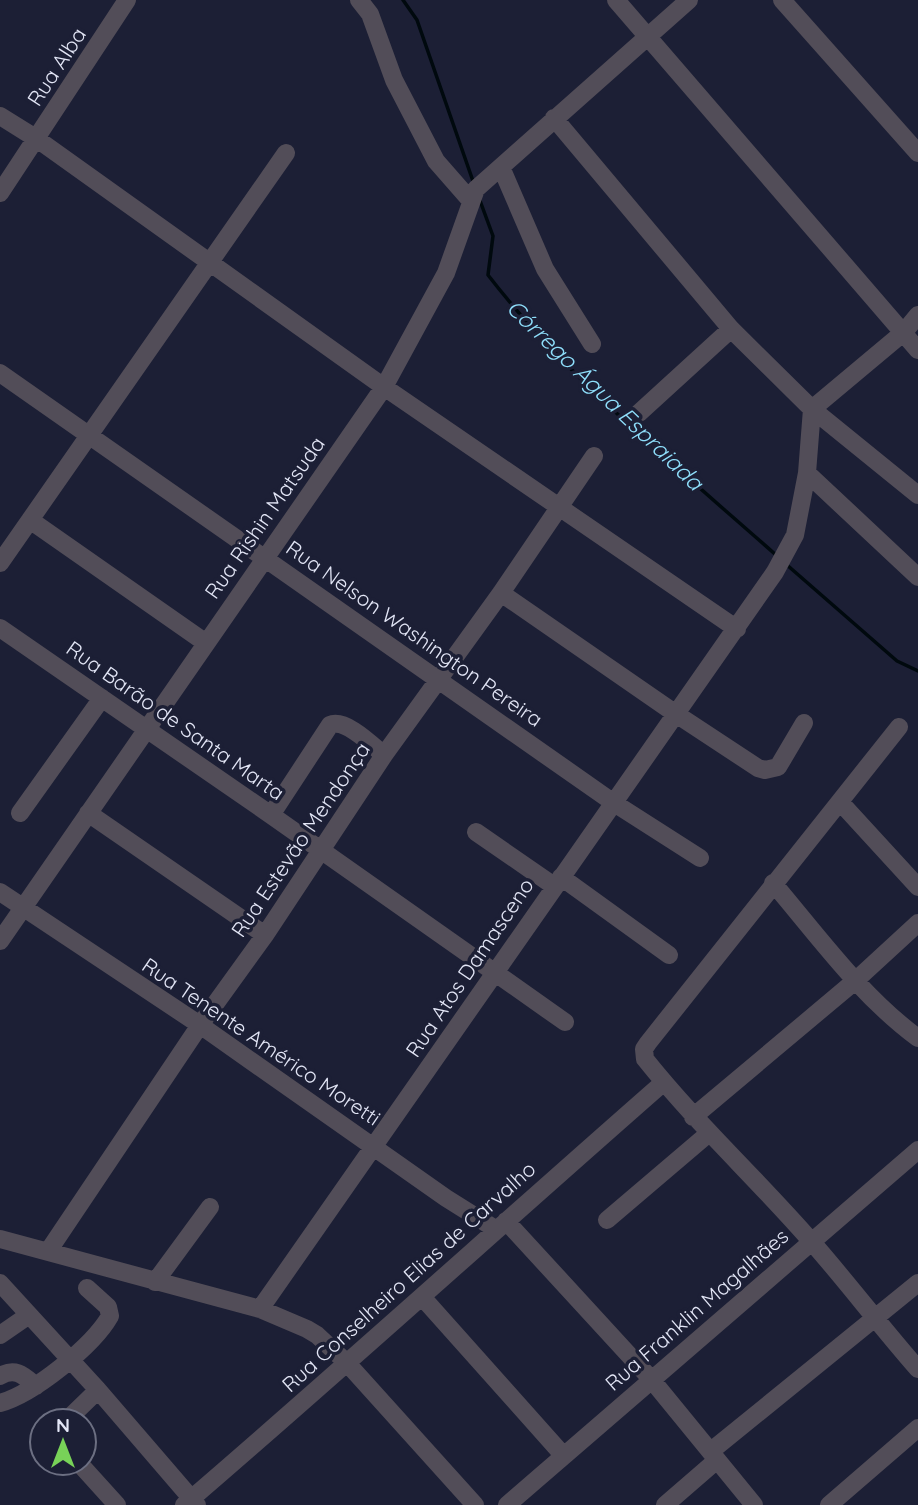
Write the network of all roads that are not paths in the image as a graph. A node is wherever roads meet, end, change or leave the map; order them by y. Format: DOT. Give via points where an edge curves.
graph roads {
  1 [pos="127,0"];
  2 [pos="359,0"];
  3 [pos="616,0"];
  4 [pos="689,0"];
  5 [pos="782,0"];
  6 [pos="647,37"];
  7 [pos="0,116"];
  8 [pos="554,118"];
  9 [pos="37,139"];
  10 [pos="285,153"];
  11 [pos="918,153"];
  12 [pos="494,173"];
  13 [pos="0,193"];
  14 [pos="471,201"];
  15 [pos="212,262"];
  16 [pos="918,315"];
  17 [pos="731,329"];
  18 [pos="904,332"];
  19 [pos="592,344"];
  20 [pos="918,350"];
  21 [pos="0,373"];
  22 [pos="384,387"];
  23 [pos="813,409"];
  24 [pos="639,413"];
  25 [pos="90,436"];
  26 [pos="594,456"];
  27 [pos="807,473"];
  28 [pos="918,495"];
  29 [pos="558,508"];
  30 [pos="30,520"];
  31 [pos="266,558"];
  32 [pos="0,563"];
  33 [pos="918,577"];
  34 [pos="501,593"];
  35 [pos="0,628"];
  36 [pos="737,629"];
  37 [pos="206,643"];
  38 [pos="440,680"];
  39 [pos="102,698"];
  40 [pos="676,714"];
  41 [pos="804,723"];
  42 [pos="899,727"];
  43 [pos="147,729"];
  44 [pos="384,755"];
  45 [pos="614,803"];
  46 [pos="841,803"];
  47 [pos="20,813"];
  48 [pos="88,813"];
  49 [pos="271,815"];
  50 [pos="477,832"];
  51 [pos="321,851"];
  52 [pos="700,858"];
  53 [pos="557,881"];
  54 [pos="774,883"];
  55 [pos="918,887"];
  56 [pos="0,892"];
  57 [pos="23,908"];
  58 [pos="918,923"];
  59 [pos="265,935"];
  60 [pos="0,941"];
  61 [pos="669,955"];
  62 [pos="495,973"];
  63 [pos="855,981"];
  64 [pos="565,1022"];
  65 [pos="200,1026"];
  66 [pos="918,1038"];
  67 [pos="664,1082"];
  68 [pos="693,1117"];
  69 [pos="708,1134"];
  70 [pos="373,1146"];
  71 [pos="917,1154"];
  72 [pos="210,1206"];
  73 [pos="607,1220"];
  74 [pos="501,1225"];
  75 [pos="0,1238"];
  76 [pos="811,1241"];
  77 [pos="49,1250"];
  78 [pos="155,1282"];
  79 [pos="0,1283"];
  80 [pos="918,1283"];
  81 [pos="87,1288"];
  82 [pos="423,1298"];
  83 [pos="260,1309"];
  84 [pos="29,1315"];
  85 [pos="874,1320"];
  86 [pos="0,1335"];
  87 [pos="70,1359"];
  88 [pos="347,1363"];
  89 [pos="918,1369"];
  90 [pos="0,1376"];
  91 [pos="651,1379"];
  92 [pos="36,1386"];
  93 [pos="99,1390"];
  94 [pos="0,1403"];
  95 [pos="80,1407"];
  96 [pos="918,1428"];
  97 [pos="563,1455"];
  98 [pos="714,1456"];
  99 [pos="92,1477"];
  100 [pos="191,1503"];
  101 [pos="117,1505"];
  102 [pos="475,1505"];
  103 [pos="507,1505"];
  104 [pos="665,1505"];
  105 [pos="754,1505"];
  106 [pos="829,1505"];
  1 -- 9 [label="street, Rua Alba"];
  2 -- 14 [label="street" via="370,14 394,80 436,160"];
  3 -- 6 [label="street"];
  4 -- 6 [label="street, Rua Rishin Matsuda"];
  5 -- 11 [label="street"];
  6 -- 8 [label="street, Rua Rishin Matsuda"];
  6 -- 18 [label="street"];
  7 -- 9 [label="street"];
  8 -- 12 [label="street, Rua Rishin Matsuda"];
  8 -- 17 [label="street"];
  9 -- 13 [label="street, Rua Alba"];
  9 -- 15 [label="street"];
  10 -- 15 [label="street"];
  12 -- 14 [label="street, Rua Rishin Matsuda" via="476,189"];
  12 -- 19 [label="street"];
  14 -- 22 [label="street, Rua Rishin Matsuda" via="449,267"];
  15 -- 22 [label="street"];
  15 -- 25 [label="street"];
  16 -- 18 [label="street"];
  17 -- 23 [label="street"];
  17 -- 24 [label="street"];
  18 -- 20 [label="street"];
  18 -- 23 [label="street"];
  21 -- 25 [label="street, Rua Nelson Washington Pereira"];
  22 -- 29 [label="street"];
  22 -- 31 [label="street, Rua Rishin Matsuda"];
  23 -- 27 [label="street, Rua Atos Damasceno"];
  23 -- 28 [label="street"];
  25 -- 30 [label="street"];
  25 -- 31 [label="street, Rua Nelson Washington Pereira"];
  26 -- 29 [label="street, Rua Estevão Mendonça"];
  27 -- 33 [label="street"];
  27 -- 36 [label="street, Rua Atos Damasceno" via="788,551"];
  29 -- 34 [label="street, Rua Estevão Mendonça"];
  29 -- 36 [label="street"];
  30 -- 32 [label="street"];
  30 -- 37 [label="street"];
  31 -- 37 [label="street, Rua Rishin Matsuda"];
  31 -- 38 [label="street, Rua Nelson Washington Pereira"];
  34 -- 38 [label="street, Rua Estevão Mendonça"];
  34 -- 40 [label="street"];
  35 -- 39 [label="street, Rua Barão de Santa Marta"];
  36 -- 40 [label="street, Rua Atos Damasceno"];
  37 -- 43 [label="street, Rua Rishin Matsuda"];
  38 -- 44 [label="street, Rua Estevão Mendonça"];
  38 -- 45 [label="street, Rua Nelson Washington Pereira"];
  39 -- 43 [label="street, Rua Barão de Santa Marta"];
  39 -- 47 [label="street"];
  40 -- 41 [label="street" via="765,770 778,767"];
  40 -- 45 [label="street, Rua Atos Damasceno"];
  42 -- 46 [label="street"];
  43 -- 48 [label="street, Rua Rishin Matsuda"];
  43 -- 49 [label="street, Rua Barão de Santa Marta"];
  44 -- 49 [label="street" via="335,722"];
  44 -- 51 [label="street, Rua Estevão Mendonça"];
  45 -- 52 [label="street, Rua Nelson Washington Pereira"];
  45 -- 53 [label="street, Rua Atos Damasceno"];
  46 -- 54 [label="street"];
  46 -- 55 [label="street"];
  48 -- 57 [label="street, Rua Rishin Matsuda"];
  48 -- 59 [label="street"];
  49 -- 51 [label="street, Rua Barão de Santa Marta"];
  50 -- 53 [label="street"];
  51 -- 59 [label="street, Rua Estevão Mendonça"];
  51 -- 62 [label="street, Rua Barão de Santa Marta"];
  53 -- 61 [label="street"];
  53 -- 62 [label="street, Rua Atos Damasceno"];
  54 -- 63 [label="street"];
  54 -- 67 [label="street" via="644,1049 645,1059"];
  56 -- 57 [label="street, Rua Tenente Américo Moretti"];
  57 -- 60 [label="street, Rua Rishin Matsuda"];
  57 -- 65 [label="street, Rua Tenente Américo Moretti"];
  58 -- 63 [label="street"];
  59 -- 65 [label="street, Rua Estevão Mendonça"];
  62 -- 64 [label="street, Rua Barão de Santa Marta"];
  62 -- 70 [label="street, Rua Atos Damasceno"];
  63 -- 66 [label="street"];
  63 -- 68 [label="street"];
  65 -- 70 [label="street, Rua Tenente Américo Moretti"];
  65 -- 77 [label="street, Rua Estevão Mendonça"];
  67 -- 68 [label="street"];
  67 -- 74 [label="street, Rua Conselheiro Elias de Carvalho"];
  68 -- 69 [label="street"];
  69 -- 73 [label="street"];
  69 -- 76 [label="street"];
  70 -- 74 [label="street, Rua Tenente Américo Moretti"];
  70 -- 83 [label="street, Rua Atos Damasceno"];
  71 -- 76 [label="street, Rua Franklin Magalhães"];
  72 -- 78 [label="street"];
  74 -- 82 [label="street, Rua Conselheiro Elias de Carvalho"];
  74 -- 91 [label="street, Rua Tenente Américo Moretti"];
  75 -- 77 [label="street"];
  76 -- 85 [label="street"];
  76 -- 91 [label="street, Rua Franklin Magalhães"];
  77 -- 78 [label="street"];
  78 -- 83 [label="street"];
  79 -- 84 [label="street"];
  80 -- 85 [label="street"];
  81 -- 87 [label="street" via="108,1307 110,1315"];
  82 -- 88 [label="street, Rua Conselheiro Elias de Carvalho"];
  82 -- 97 [label="street"];
  83 -- 88 [label="street" via="307,1329"];
  84 -- 86 [label="street"];
  84 -- 87 [label="street"];
  85 -- 89 [label="street"];
  85 -- 98 [label="street"];
  87 -- 92 [label="street"];
  87 -- 93 [label="street"];
  88 -- 100 [label="street, Rua Conselheiro Elias de Carvalho"];
  88 -- 102 [label="street"];
  90 -- 92 [label="street" via="20,1372"];
  91 -- 97 [label="street, Rua Franklin Magalhães"];
  91 -- 98 [label="street, Rua Tenente Américo Moretti"];
  92 -- 94 [label="street"];
  93 -- 95 [label="street"];
  93 -- 100 [label="street"];
  96 -- 106 [label="street"];
  97 -- 103 [label="street, Rua Franklin Magalhães"];
  98 -- 104 [label="street"];
  98 -- 105 [label="street, Rua Tenente Américo Moretti"];
  99 -- 101 [label="street"];
}
